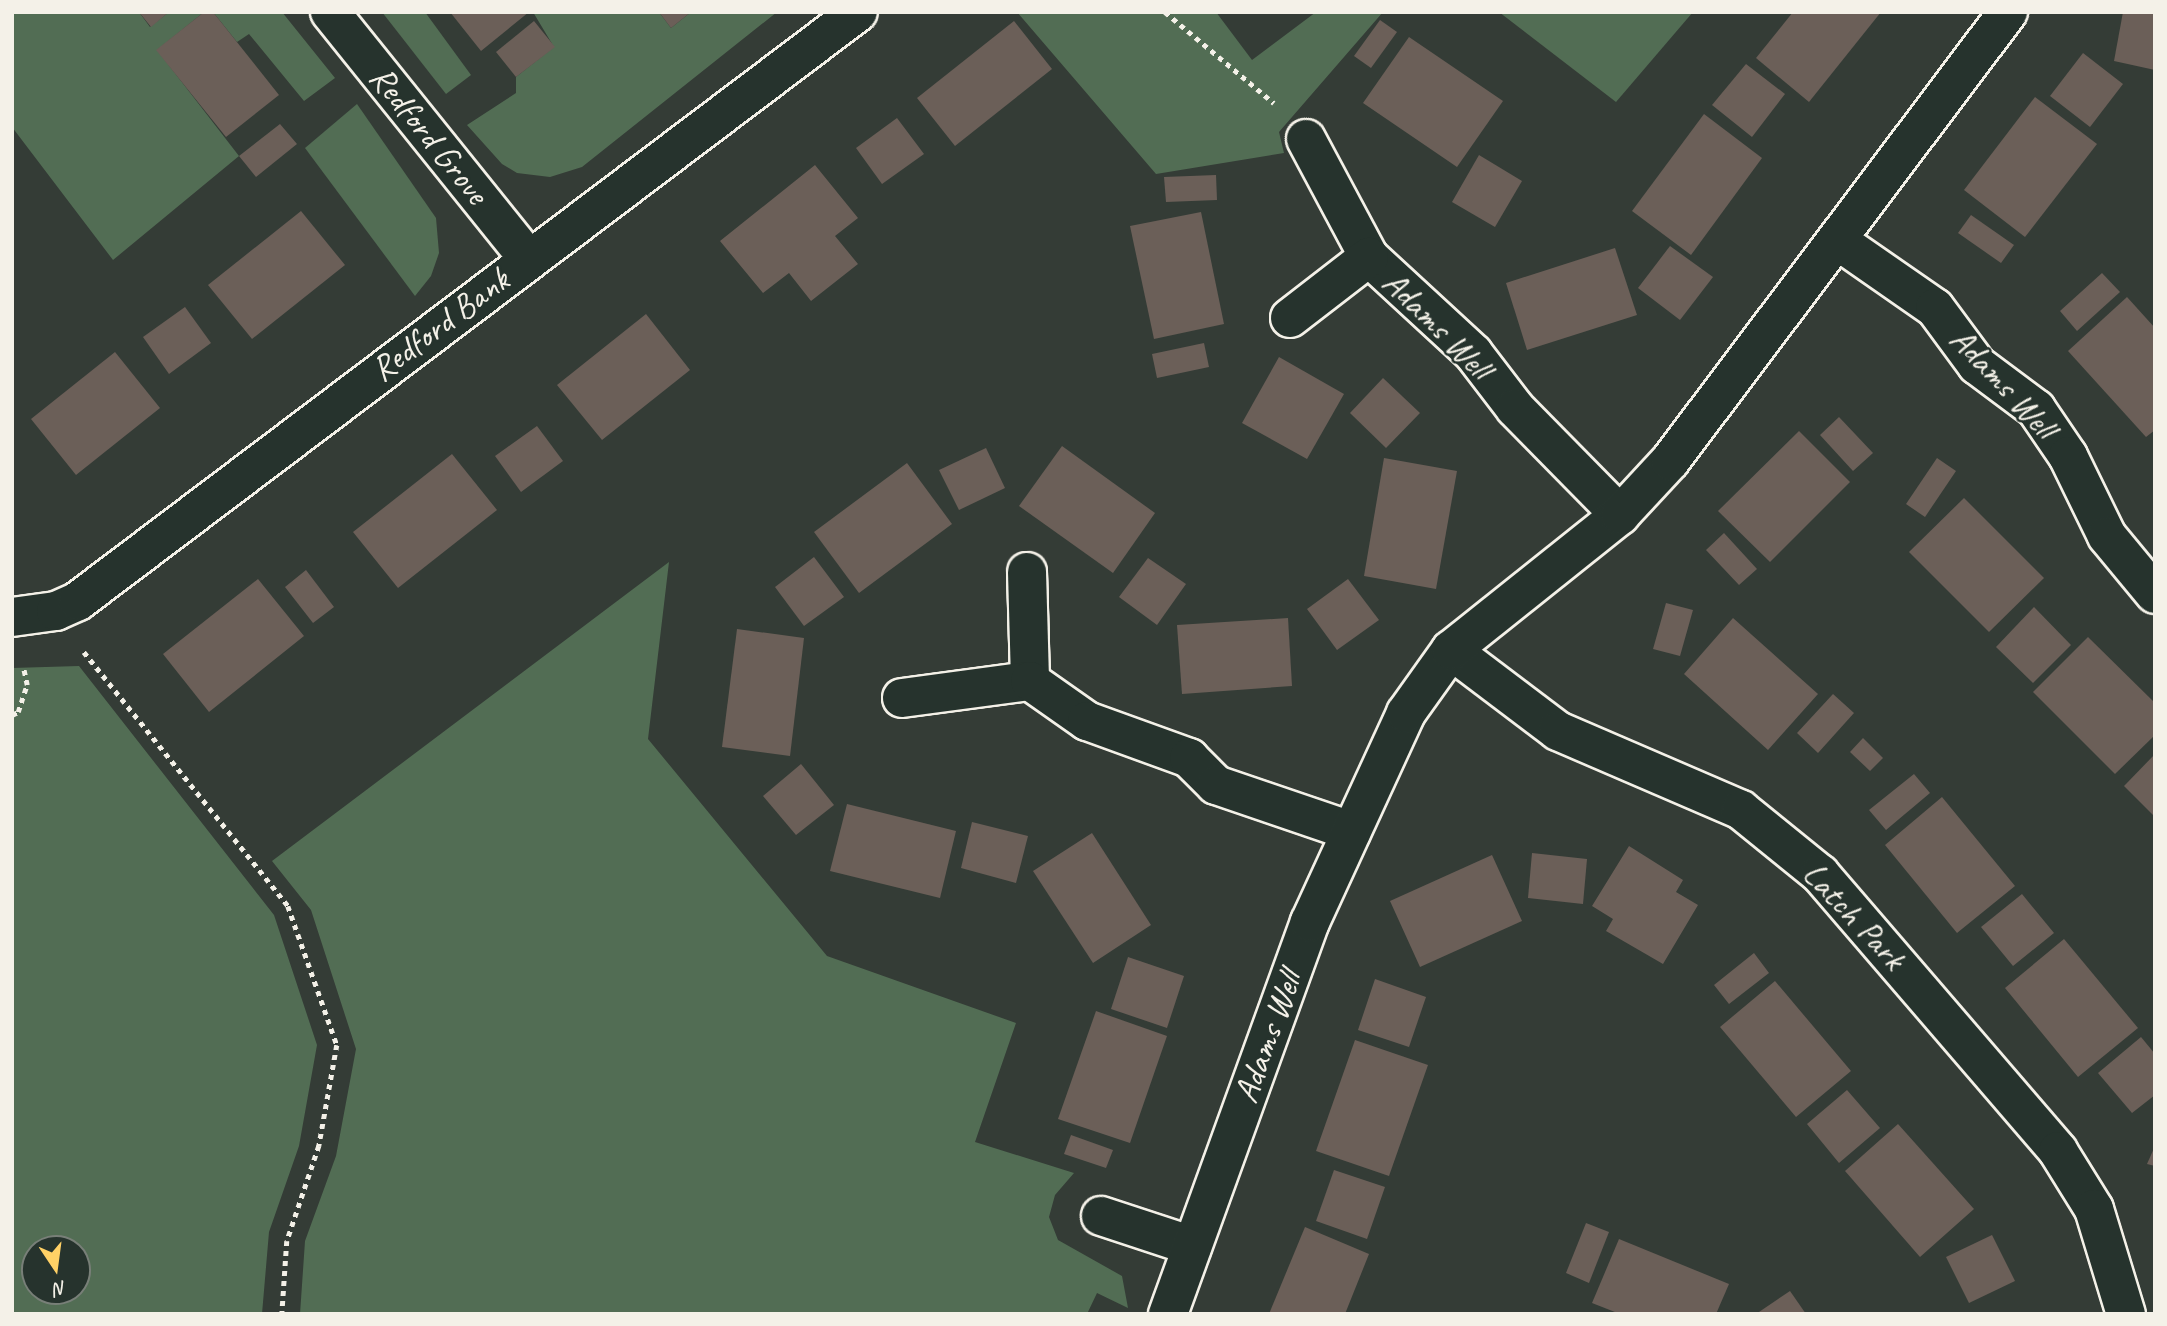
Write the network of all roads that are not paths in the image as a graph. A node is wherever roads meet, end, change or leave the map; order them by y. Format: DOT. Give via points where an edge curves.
graph roads {
  1 [pos="330,12"];
  2 [pos="858,12"];
  3 [pos="2008,12"];
  4 [pos="1306,139"];
  5 [pos="1837,240"];
  6 [pos="1369,257"];
  7 [pos="528,258"];
  8 [pos="1290,318"];
  9 [pos="1620,515"];
  10 [pos="1027,572"];
  11 [pos="2155,594"];
  12 [pos="13,617"];
  13 [pos="1451,650"];
  14 [pos="1030,681"];
  15 [pos="902,698"];
  16 [pos="1351,831"];
  17 [pos="1101,1216"];
  18 [pos="1192,1246"];
  19 [pos="1168,1314"];
  20 [pos="2126,1314"];
  1 -- 7 [label="street, Redford Grove"];
  2 -- 7 [label="street, Redford Bank"];
  3 -- 5 [label="street, Adams Well"];
  4 -- 6 [label="street, Adams Well"];
  5 -- 9 [label="street, Adams Well" via="1721,397"];
  5 -- 11 [label="street, Adams Well" via="1935,307 1977,365 2036,409 2068,456 2107,536"];
  6 -- 8 [label="street, Adams Well"];
  6 -- 9 [label="street, Adams Well" via="1473,353 1515,408"];
  7 -- 12 [label="street, Redford Bank" via="78,601 56,611"];
  9 -- 13 [label="street, Adams Well"];
  10 -- 14 [label="street"];
  13 -- 16 [label="street, Adams Well" via="1406,713"];
  13 -- 20 [label="street, Latch Park" via="1558,731 1741,810 1820,874 2058,1151 2094,1209"];
  14 -- 15 [label="street"];
  14 -- 16 [label="street" via="1087,721 1189,758 1216,785"];
  16 -- 18 [label="street, Adams Well" via="1310,922"];
  17 -- 18 [label="street"];
  18 -- 19 [label="street, Adams Well"];
}
